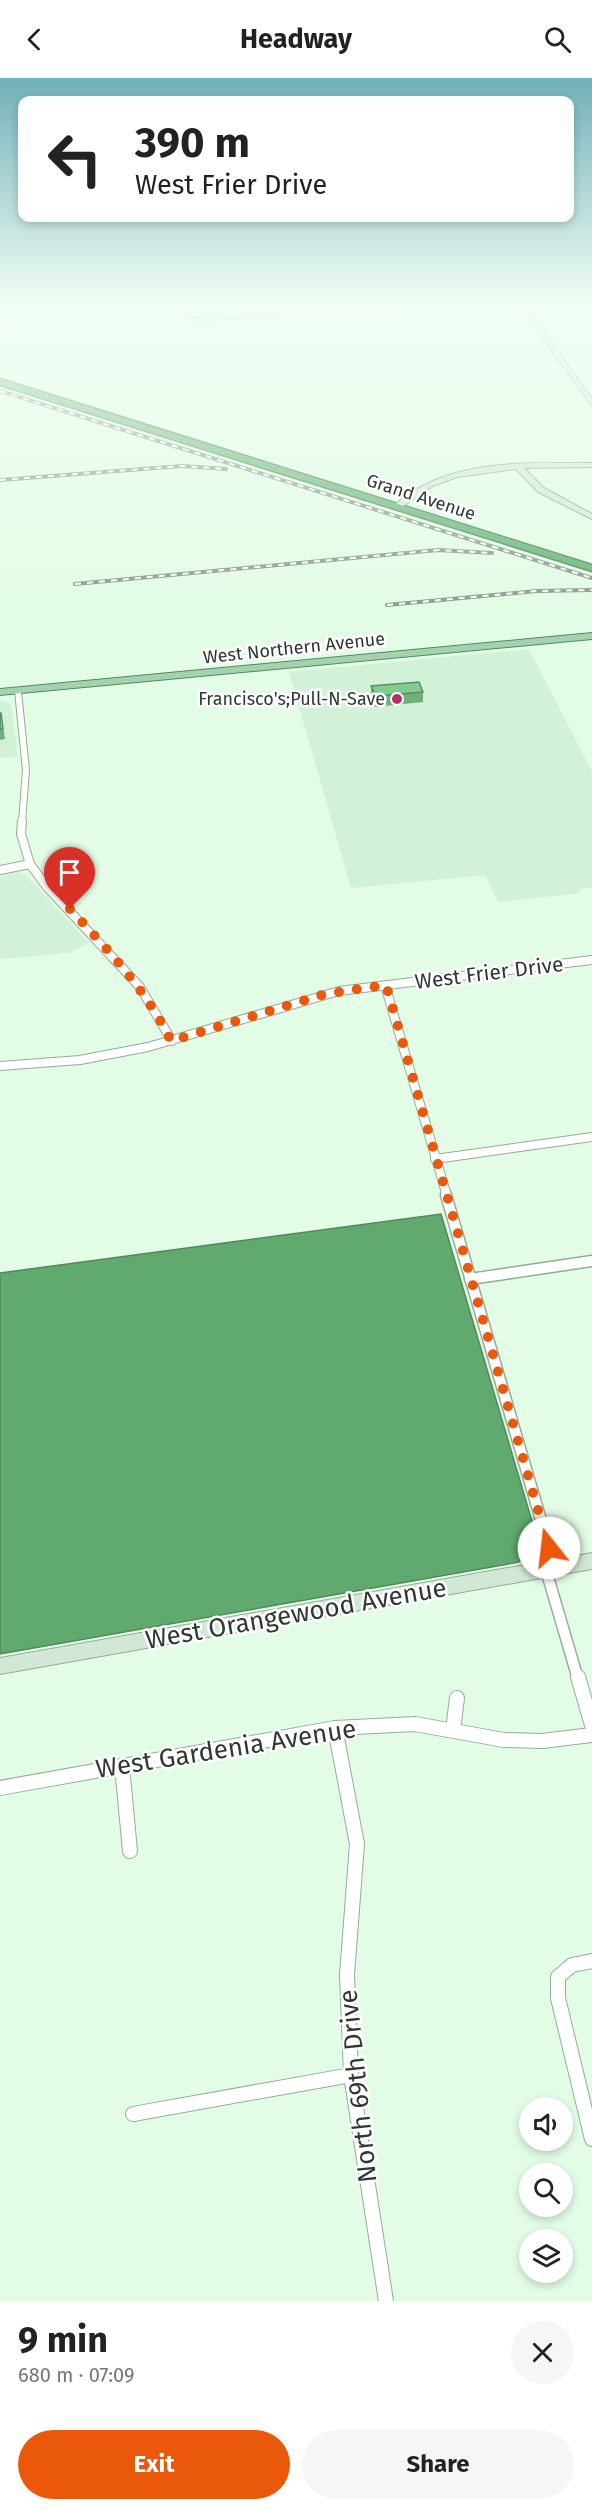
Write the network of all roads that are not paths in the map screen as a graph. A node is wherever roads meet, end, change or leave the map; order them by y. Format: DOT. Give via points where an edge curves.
graph roads {
  1 [pos="97,411"];
  2 [pos="109,411"];
  3 [pos="242,454"];
  4 [pos="592,465"];
  5 [pos="519,467"];
  6 [pos="401,504"];
  7 [pos="592,517"];
  8 [pos="592,559"];
  9 [pos="592,568"];
  10 [pos="592,636"];
  11 [pos="18,691"];
  12 [pos="0,692"];
  13 [pos="30,864"];
  14 [pos="0,870"];
  15 [pos="592,960"];
  16 [pos="386,985"];
  17 [pos="171,1041"];
  18 [pos="0,1066"];
  19 [pos="592,1137"];
  20 [pos="435,1159"];
  21 [pos="592,1261"];
  22 [pos="470,1279"];
  23 [pos="592,1561"];
  24 [pos="550,1569"];
  25 [pos="0,1666"];
  26 [pos="457,1698"];
  27 [pos="592,1725"];
  28 [pos="335,1728"];
  29 [pos="453,1730"];
  30 [pos="592,1735"];
  31 [pos="122,1766"];
  32 [pos="0,1788"];
  33 [pos="130,1851"];
  34 [pos="592,1961"];
  35 [pos="351,2075"];
  36 [pos="133,2114"];
  37 [pos="592,2139"];
  38 [pos="386,2301"];
  1 -- 3 [label="highway, Grand Avenue"];
  2 -- 3 [label="highway, Grand Avenue"];
  3 -- 6 [label="highway, Grand Avenue"];
  4 -- 5 [label="street"];
  5 -- 6 [label="street" via="447,478"];
  5 -- 7 [label="street" via="541,490"];
  6 -- 8 [label="highway, Grand Avenue"];
  6 -- 9 [label="highway, Grand Avenue"];
  10 -- 11 [label="main road, West Northern Avenue"];
  11 -- 12 [label="main road, West Northern Avenue"];
  11 -- 13 [label="street" via="26,770 21,834"];
  13 -- 14 [label="street"];
  13 -- 17 [label="street" via="140,987"];
  15 -- 16 [label="street, West Frier Drive"];
  16 -- 17 [label="street, West Frier Drive" via="325,994"];
  16 -- 20 [label="street"];
  17 -- 18 [label="street, West Frier Drive" via="80,1060"];
  19 -- 20 [label="street"];
  20 -- 22 [label="street"];
  21 -- 22 [label="street"];
  22 -- 24 [label="street"];
  23 -- 24 [label="street, West Orangewood Avenue"];
  24 -- 25 [label="street, West Orangewood Avenue"];
  24 -- 27 [label="street"];
  26 -- 29 [label="street"];
  28 -- 29 [label="street, West Gardenia Avenue" via="415,1724"];
  28 -- 31 [label="street, West Gardenia Avenue"];
  28 -- 35 [label="street, North 69th Drive" via="357,1844 346,1975"];
  29 -- 30 [label="street, West Gardenia Avenue" via="523,1741"];
  31 -- 32 [label="street, West Gardenia Avenue"];
  31 -- 33 [label="street"];
  34 -- 37 [label="street" via="572,1965 558,1977 558,1998"];
  35 -- 36 [label="street"];
  35 -- 38 [label="street, North 69th Drive"];
}
